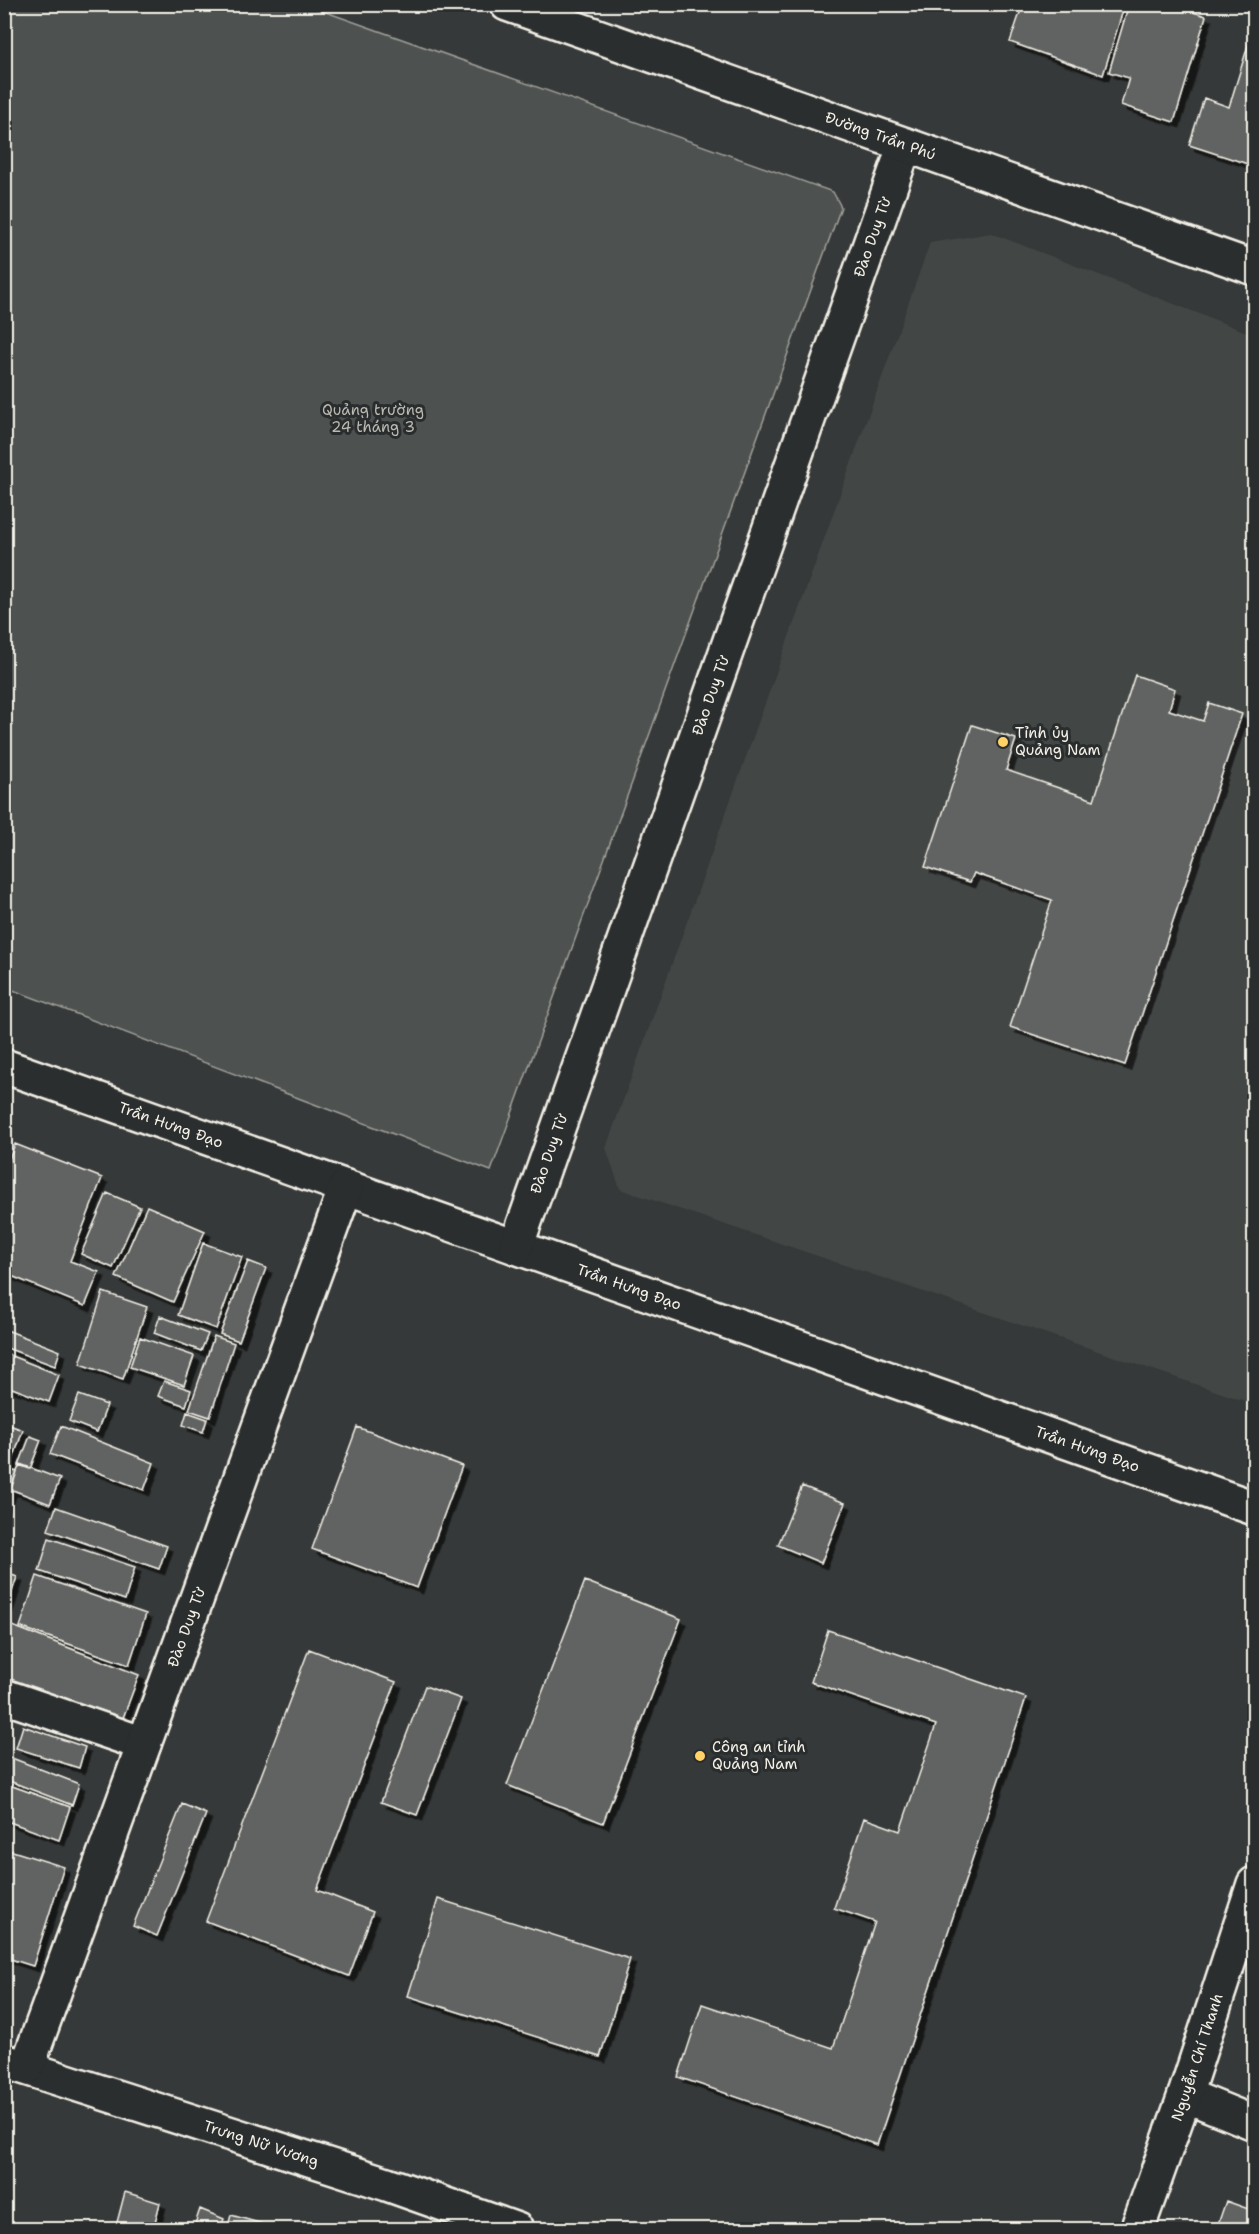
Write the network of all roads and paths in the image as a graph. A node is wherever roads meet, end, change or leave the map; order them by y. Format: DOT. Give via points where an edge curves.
graph roads {
  1 [pos="507,4"];
  2 [pos="905,145"];
  3 [pos="1254,268"];
  4 [pos="6,1071"];
  5 [pos="346,1187"];
  6 [pos="516,1247"];
  7 [pos="1254,1508"];
  8 [pos="4,1696"];
  9 [pos="144,1744"];
  10 [pos="1254,1884"];
  11 [pos="16,2064"];
  12 [pos="1185,2095"];
  13 [pos="1254,2123"];
  14 [pos="517,2229"];
  15 [pos="1137,2229"];
  1 -- 2 [label="street, Đường Trần Phú"];
  2 -- 3 [label="street, Đường Trần Phú"];
  2 -- 6 [label="street, Đào Duy Từ"];
  4 -- 5 [label="street, Trần Hưng Đạo"];
  5 -- 6 [label="street, Trần Hưng Đạo"];
  5 -- 9 [label="street, Đào Duy Từ"];
  6 -- 7 [label="street, Trần Hưng Đạo"];
  8 -- 9 [label="street"];
  9 -- 11 [label="street, Đào Duy Từ"];
  10 -- 12 [label="street, Nguyễn Chí Thanh"];
  11 -- 14 [label="street, Trưng Nữ Vương"];
  12 -- 13 [label="street"];
  12 -- 15 [label="street, Nguyễn Chí Thanh"];
}
